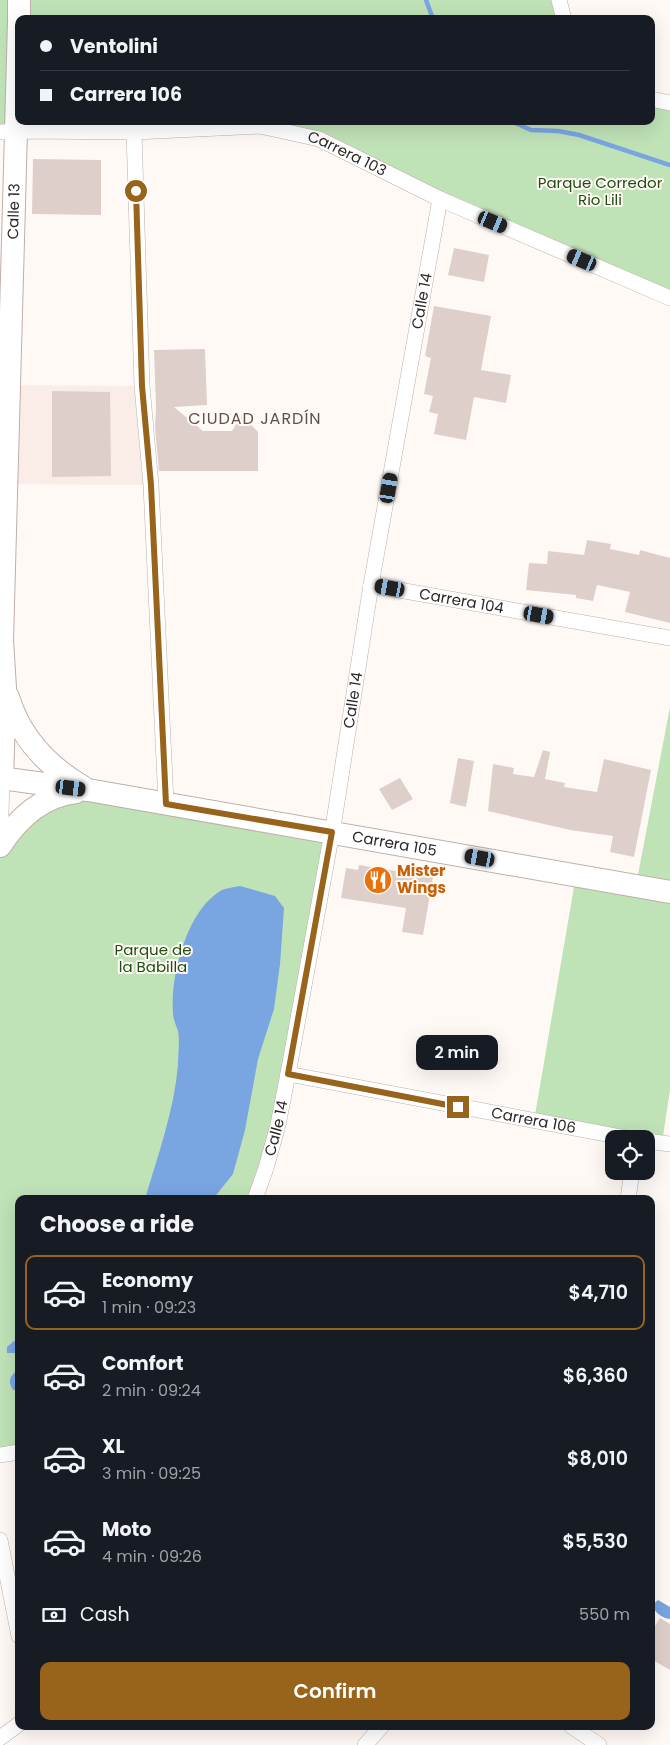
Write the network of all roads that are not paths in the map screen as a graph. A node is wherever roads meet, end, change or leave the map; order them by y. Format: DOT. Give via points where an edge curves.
graph roads {
  1 [pos="19,0"];
  2 [pos="559,0"];
  3 [pos="19,15"];
  4 [pos="563,15"];
  5 [pos="15,69"];
  6 [pos="655,100"];
  7 [pos="670,103"];
  8 [pos="8,132"];
  9 [pos="134,132"];
  10 [pos="440,199"];
  11 [pos="670,298"];
  12 [pos="372,585"];
  13 [pos="670,638"];
  14 [pos="1,639"];
  15 [pos="5,688"];
  16 [pos="1,778"];
  17 [pos="88,790"];
  18 [pos="166,804"];
  19 [pos="332,832"];
  20 [pos="0,846"];
  21 [pos="0,851"];
  22 [pos="670,892"];
  23 [pos="288,1074"];
  24 [pos="605,1134"];
  25 [pos="655,1142"];
  26 [pos="670,1144"];
  27 [pos="631,1180"];
  28 [pos="256,1195"];
  29 [pos="629,1195"];
  30 [pos="15,1453"];
  31 [pos="0,1455"];
  32 [pos="0,1540"];
  33 [pos="15,1616"];
  34 [pos="15,1727"];
  35 [pos="378,1730"];
  36 [pos="577,1730"];
  37 [pos="0,1738"];
  38 [pos="365,1745"];
  39 [pos="598,1745"];
  1 -- 3 [label="main road, Calle 13"];
  2 -- 4 [label="street"];
  5 -- 8 [label="main road, Calle 13"];
  6 -- 7 [label="street"];
  8 -- 9 [label="street, Carrera 103"];
  8 -- 14 [label="main road, Calle 13"];
  9 -- 10 [label="street, Carrera 103" via="260,126 319,139"];
  9 -- 18 [label="street" via="142,386 151,485"];
  10 -- 11 [label="street, Carrera 103"];
  10 -- 12 [label="street, Calle 14"];
  12 -- 13 [label="street, Carrera 104"];
  12 -- 19 [label="street, Calle 14"];
  14 -- 15 [label="main road, Calle 13"];
  15 -- 16 [label="main road, Calle 13"];
  15 -- 17 [label="main road" via="22,730 35,748 68,779"];
  16 -- 17 [label="main road, Carrera 105"];
  16 -- 20 [label="street, Calle 13"];
  17 -- 18 [label="main road, Carrera 105"];
  17 -- 20 [label="main road" via="66,793 40,804 12,827"];
  18 -- 19 [label="main road, Carrera 105"];
  19 -- 22 [label="main road, Carrera 105"];
  19 -- 23 [label="street, Calle 14"];
  20 -- 21 [label="street, Calle 13"];
  23 -- 24 [label="street, Carrera 106"];
  23 -- 28 [label="street, Calle 14" via="278,1125"];
  25 -- 26 [label="street"];
  27 -- 29 [label="street"];
  30 -- 31 [label="street"];
  32 -- 33 [label="street"];
  34 -- 37 [label="street"];
  35 -- 38 [label="street"];
  36 -- 39 [label="street"];
}
